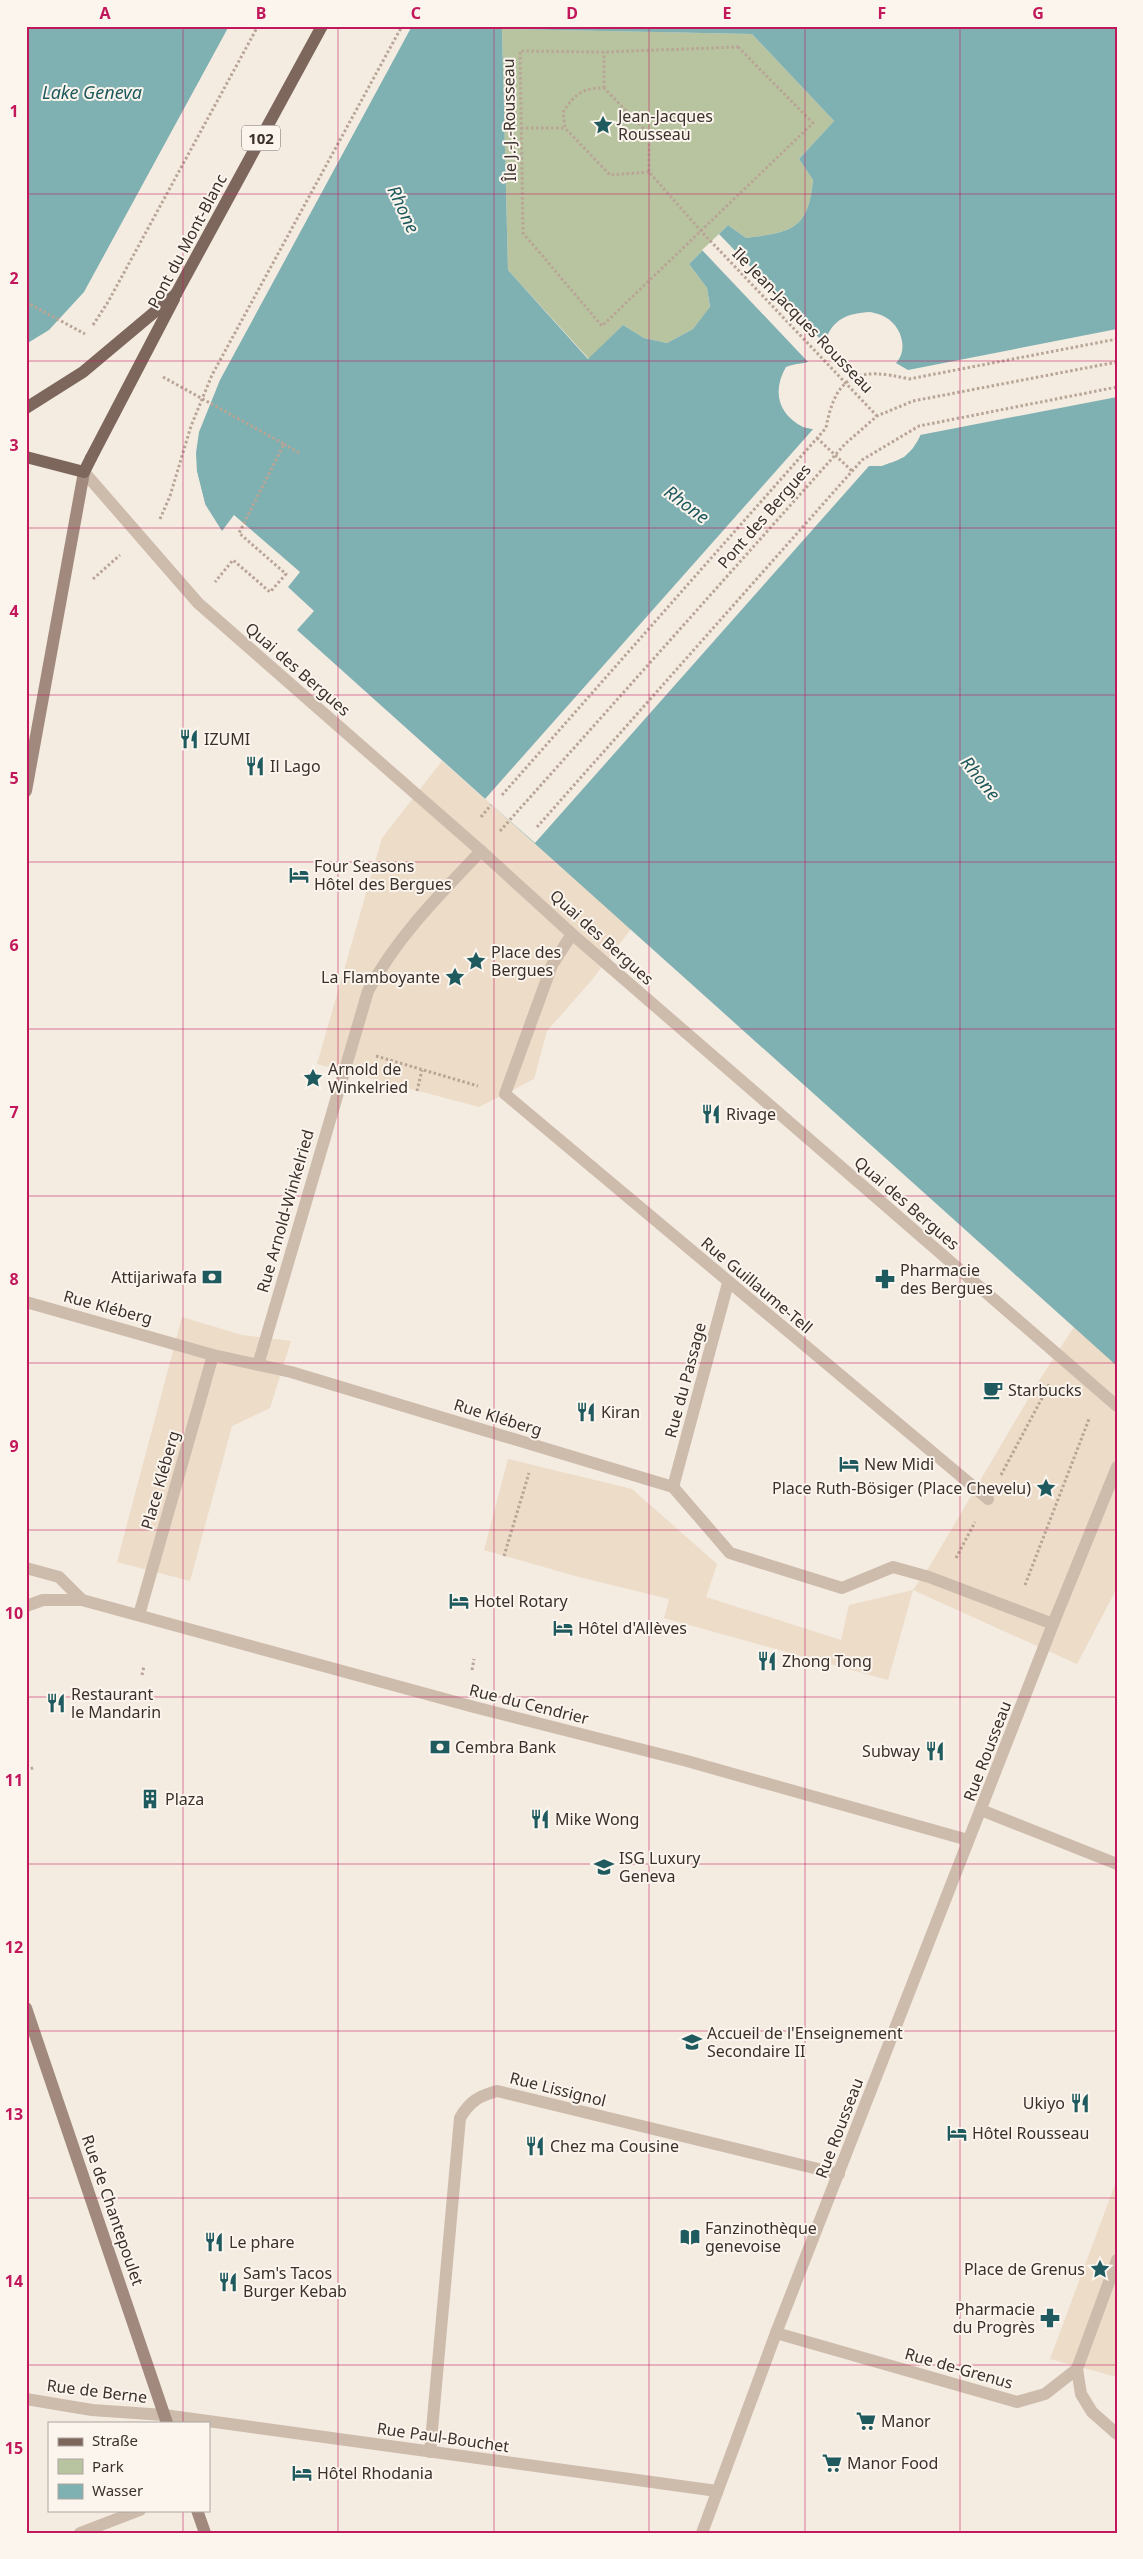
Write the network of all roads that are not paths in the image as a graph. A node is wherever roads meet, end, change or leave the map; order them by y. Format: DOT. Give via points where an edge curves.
graph roads {
  1 [pos="322,26"];
  2 [pos="176,294"];
  3 [pos="26,408"];
  4 [pos="26,457"];
  5 [pos="84,472"];
  6 [pos="26,791"];
  7 [pos="481,851"];
  8 [pos="572,934"];
  9 [pos="728,1282"];
  10 [pos="26,1302"];
  11 [pos="213,1355"];
  12 [pos="258,1365"];
  13 [pos="1117,1406"];
  14 [pos="1117,1467"];
  15 [pos="673,1487"];
  16 [pos="988,1498"];
  17 [pos="26,1568"];
  18 [pos="82,1600"];
  19 [pos="26,1606"];
  20 [pos="139,1615"];
  21 [pos="1053,1624"];
  22 [pos="981,1810"];
  23 [pos="968,1840"];
  24 [pos="1117,1864"];
  25 [pos="26,2008"];
  26 [pos="839,2174"];
  27 [pos="1117,2260"];
  28 [pos="776,2333"];
  29 [pos="1077,2369"];
  30 [pos="26,2399"];
  31 [pos="166,2419"];
  32 [pos="190,2422"];
  33 [pos="210,2424"];
  34 [pos="1117,2434"];
  35 [pos="430,2452"];
  36 [pos="717,2491"];
  37 [pos="135,2512"];
  38 [pos="199,2512"];
  39 [pos="80,2533"];
  40 [pos="205,2533"];
  41 [pos="702,2533"];
  1 -- 2 [label="main road, Pont du Mont-Blanc / 102"];
  2 -- 3 [label="main road, bridge" via="83,372"];
  2 -- 5 [label="main road, Pont du Mont-Blanc / 102, bridge"];
  4 -- 5 [label="main road"];
  5 -- 6 [label="main road"];
  5 -- 7 [label="street, Quai des Bergues" via="198,602"];
  7 -- 8 [label="street, Quai des Bergues"];
  7 -- 12 [label="street, Rue Arnold-Winkelried" via="400,939 368,990"];
  8 -- 9 [label="street, Rue Guillaume-Tell" via="552,965 505,1094"];
  8 -- 13 [label="street, Quai des Bergues"];
  9 -- 15 [label="street, Rue du Passage"];
  9 -- 16 [label="street, Rue Guillaume-Tell"];
  10 -- 11 [label="street, Rue Kléberg"];
  11 -- 12 [label="street, Rue Kléberg"];
  11 -- 20 [label="street, Place Kléberg"];
  12 -- 15 [label="street, Rue Kléberg" via="291,1372"];
  14 -- 21 [label="street"];
  15 -- 21 [label="street" via="730,1552 842,1588 893,1566"];
  17 -- 18 [label="street" via="59,1577"];
  18 -- 19 [label="street, Rue du Cendrier" via="43,1600"];
  18 -- 20 [label="street, Rue du Cendrier"];
  20 -- 23 [label="street, Rue du Cendrier"];
  21 -- 22 [label="street, Rue Rousseau"];
  22 -- 23 [label="street, Rue Rousseau"];
  22 -- 24 [label="street"];
  23 -- 26 [label="street, Rue Rousseau"];
  25 -- 31 [label="main road, Rue de Chantepoulet"];
  26 -- 28 [label="street, Rue Rousseau"];
  26 -- 35 [label="street, Rue Lissignol" via="497,2091 468,2104 460,2118"];
  27 -- 29 [label="street"];
  28 -- 29 [label="street, Rue de-Grenus" via="1017,2402 1045,2394"];
  28 -- 36 [label="street, Rue Rousseau"];
  29 -- 34 [label="street" via="1081,2394 1092,2412"];
  30 -- 31 [label="street, Rue de Berne"];
  31 -- 32 [label="street, Rue Paul-Bouchet"];
  33 -- 35 [label="street, Rue Paul-Bouchet"];
  35 -- 36 [label="street, Rue Paul-Bouchet"];
  36 -- 41 [label="street, Rue Rousseau"];
  37 -- 39 [label="street"];
  38 -- 40 [label="main road"];
}
